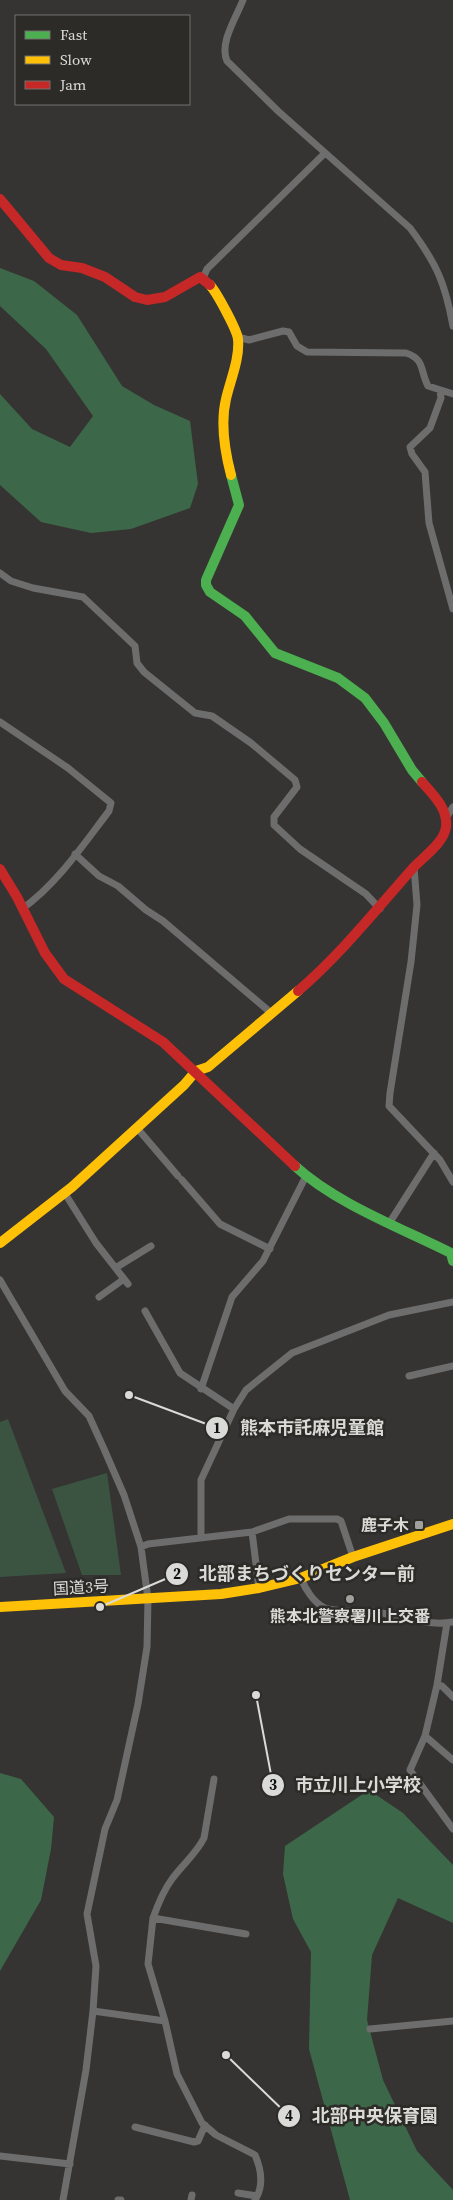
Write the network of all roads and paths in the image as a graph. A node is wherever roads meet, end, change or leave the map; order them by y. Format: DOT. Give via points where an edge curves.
graph roads {
  1 [pos="243,0"];
  2 [pos="325,153"];
  3 [pos="0,199"];
  4 [pos="203,278"];
  5 [pos="453,326"];
  6 [pos="238,336"];
  7 [pos="440,390"];
  8 [pos="453,394"];
  9 [pos="0,573"];
  10 [pos="453,609"];
  11 [pos="0,722"];
  12 [pos="453,807"];
  13 [pos="446,818"];
  14 [pos="75,854"];
  15 [pos="414,868"];
  16 [pos="0,869"];
  17 [pos="380,908"];
  18 [pos="22,909"];
  19 [pos="270,1012"];
  20 [pos="196,1071"];
  21 [pos="137,1128"];
  22 [pos="434,1153"];
  23 [pos="306,1176"];
  24 [pos="453,1182"];
  25 [pos="64,1192"];
  26 [pos="390,1222"];
  27 [pos="0,1243"];
  28 [pos="151,1246"];
  29 [pos="270,1249"];
  30 [pos="452,1255"];
  31 [pos="117,1268"];
  32 [pos="0,1280"];
  33 [pos="99,1297"];
  34 [pos="453,1302"];
  35 [pos="145,1311"];
  36 [pos="453,1366"];
  37 [pos="410,1376"];
  38 [pos="201,1389"];
  39 [pos="234,1409"];
  40 [pos="453,1524"];
  41 [pos="252,1532"];
  42 [pos="201,1537"];
  43 [pos="141,1547"];
  44 [pos="353,1557"];
  45 [pos="300,1578"];
  46 [pos="259,1588"];
  47 [pos="148,1599"];
  48 [pos="0,1607"];
  49 [pos="450,1622"];
  50 [pos="437,1685"];
  51 [pos="453,1697"];
  52 [pos="425,1736"];
  53 [pos="453,1760"];
  54 [pos="214,1779"];
  55 [pos="453,1829"];
  56 [pos="153,1918"];
  57 [pos="246,1934"];
  58 [pos="93,2011"];
  59 [pos="165,2021"];
  60 [pos="453,2021"];
  61 [pos="370,2029"];
  62 [pos="205,2125"];
  63 [pos="135,2126"];
  64 [pos="0,2156"];
  65 [pos="70,2164"];
  66 [pos="238,2193"];
  67 [pos="256,2198"];
  68 [pos="63,2200"];
  1 -- 2 [label="street" via="224,46 227,61"];
  2 -- 4 [label="street" via="207,269"];
  2 -- 5 [label="street" via="410,228 427,250 443,282"];
  3 -- 4 [label="main road" via="49,258 61,265 82,268 105,277 135,297 156,299 196,277"];
  4 -- 6 [label="main road" via="214,290"];
  6 -- 7 [label="street" via="249,340 283,331 289,332 297,346 307,352 406,353 420,362 428,386"];
  6 -- 13 [label="main road" via="224,418 226,454 239,505 210,565 206,585 210,592 250,620 275,653 338,678 365,698 412,770 441,804"];
  7 -- 8 [label="street"];
  7 -- 10 [label="street" via="442,398 430,428 410,447 425,472 430,523"];
  9 -- 17 [label="street" via="11,581 33,588 83,597 135,646 137,663 144,672 195,713 214,718 295,780 297,787 274,818 274,825 300,849 366,894"];
  11 -- 14 [label="street" via="68,768 111,803 109,812"];
  12 -- 13 [label="street"];
  13 -- 15 [label="main road" via="446,829 441,839"];
  14 -- 18 [label="street" via="35,900"];
  14 -- 19 [label="street" via="99,876 118,886 163,921"];
  15 -- 17 [label="main road"];
  15 -- 22 [label="street" via="416,905 411,962 390,1106"];
  16 -- 18 [label="main road"];
  17 -- 19 [label="main road" via="325,968"];
  18 -- 20 [label="main road" via="41,949 64,979 163,1042"];
  19 -- 20 [label="main road" via="208,1067"];
  20 -- 21 [label="main road"];
  20 -- 23 [label="main road"];
  21 -- 25 [label="main road"];
  21 -- 29 [label="street" via="220,1224"];
  22 -- 24 [label="street"];
  22 -- 26 [label="street"];
  23 -- 26 [label="main road" via="342,1199"];
  23 -- 29 [label="street"];
  25 -- 27 [label="main road" via="23,1228"];
  25 -- 31 [label="street" via="96,1243"];
  26 -- 30 [label="main road"];
  28 -- 31 [label="street"];
  29 -- 38 [label="street" via="232,1297"];
  31 -- 33 [label="street" via="126,1282"];
  32 -- 43 [label="street" via="65,1391 89,1416 124,1495"];
  34 -- 39 [label="street" via="389,1316 292,1353 246,1390"];
  35 -- 38 [label="street" via="180,1373"];
  36 -- 37 [label="street"];
  38 -- 39 [label="street"];
  39 -- 42 [label="street" via="201,1480"];
  40 -- 44 [label="main road, 国道3号"];
  41 -- 42 [label="street"];
  41 -- 44 [label="street" via="289,1519 337,1519 341,1522"];
  41 -- 46 [label="street"];
  42 -- 43 [label="street"];
  43 -- 47 [label="street"];
  44 -- 45 [label="main road, 国道3号"];
  45 -- 46 [label="main road, 国道3号"];
  45 -- 49 [label="street" via="314,1600 325,1608"];
  46 -- 47 [label="main road, 国道3号"];
  47 -- 48 [label="main road, 国道3号"];
  47 -- 58 [label="street" via="147,1647 138,1704 117,1800 105,1829 87,1914 96,1966"];
  49 -- 50 [label="street"];
  50 -- 51 [label="street"];
  50 -- 52 [label="street"];
  52 -- 53 [label="street"];
  52 -- 55 [label="street" via="410,1770"];
  54 -- 56 [label="street" via="204,1838 173,1878 159,1900"];
  56 -- 57 [label="street"];
  56 -- 59 [label="street" via="148,1961"];
  58 -- 59 [label="street"];
  58 -- 65 [label="street"];
  59 -- 62 [label="street" via="176,2074"];
  60 -- 61 [label="street"];
  62 -- 63 [label="street" via="198,2141 194,2142"];
  62 -- 67 [label="street" via="216,2135 255,2154 260,2167"];
  64 -- 65 [label="street"];
  65 -- 68 [label="street"];
  66 -- 67 [label="street"];
}
